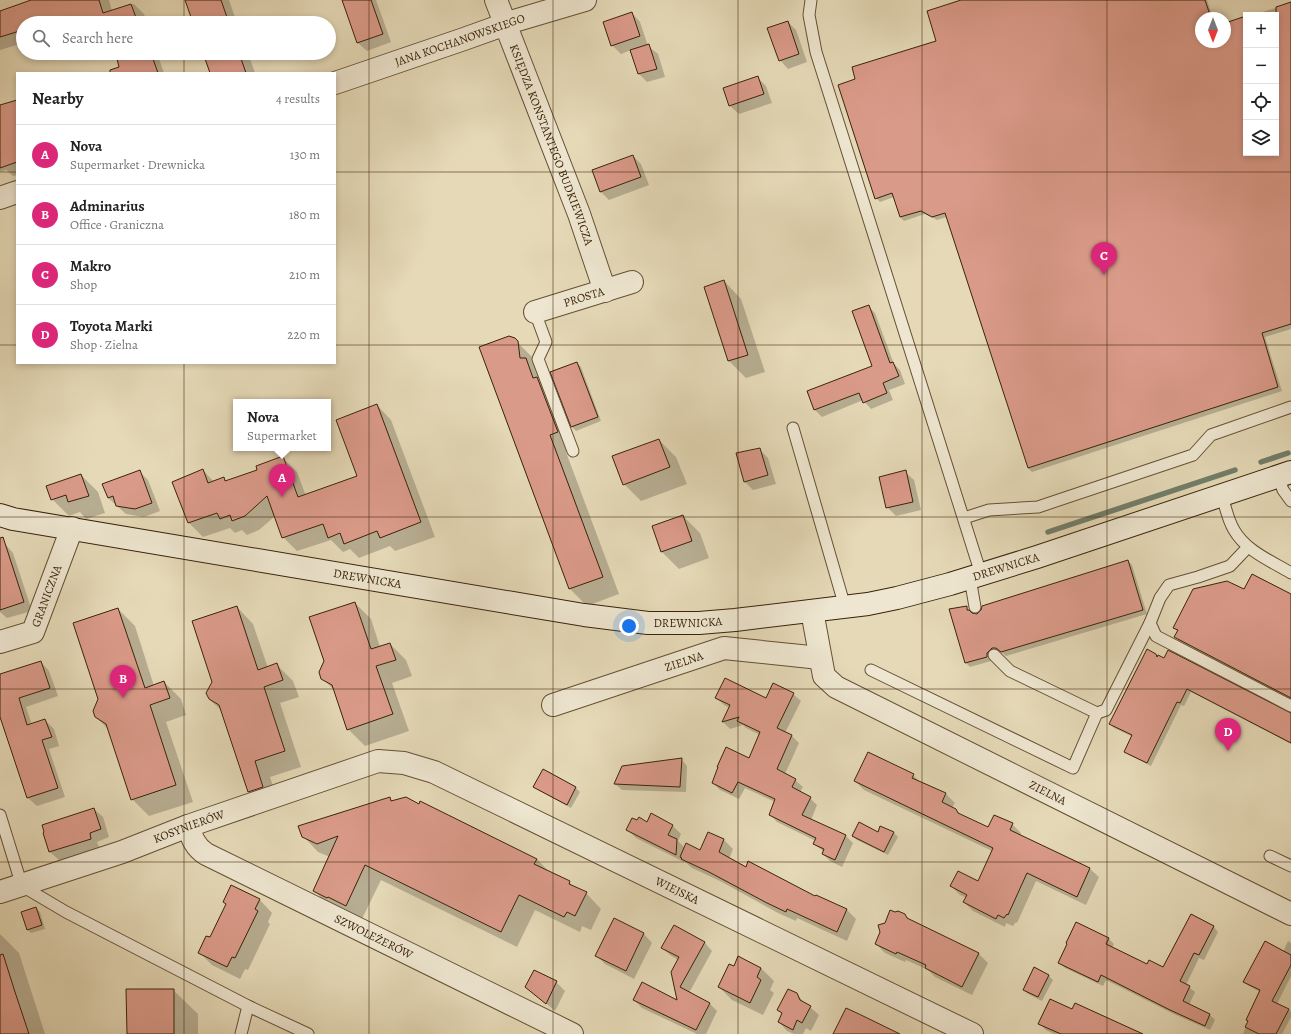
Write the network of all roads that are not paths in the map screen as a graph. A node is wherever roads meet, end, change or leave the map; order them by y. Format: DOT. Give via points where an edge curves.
graph roads {
  1 [pos="496,0"];
  2 [pos="585,0"];
  3 [pos="811,0"];
  4 [pos="505,25"];
  5 [pos="336,83"];
  6 [pos="16,192"];
  7 [pos="0,198"];
  8 [pos="632,282"];
  9 [pos="606,291"];
  10 [pos="535,312"];
  11 [pos="1291,407"];
  12 [pos="793,428"];
  13 [pos="572,451"];
  14 [pos="1284,474"];
  15 [pos="1222,495"];
  16 [pos="1291,501"];
  17 [pos="0,515"];
  18 [pos="964,518"];
  19 [pos="72,528"];
  20 [pos="1248,547"];
  21 [pos="1291,573"];
  22 [pos="975,576"];
  23 [pos="845,607"];
  24 [pos="975,607"];
  25 [pos="812,611"];
  26 [pos="1150,623"];
  27 [pos="0,642"];
  28 [pos="994,655"];
  29 [pos="820,658"];
  30 [pos="871,670"];
  31 [pos="553,705"];
  32 [pos="1291,706"];
  33 [pos="1098,714"];
  34 [pos="378,761"];
  35 [pos="0,816"];
  36 [pos="188,826"];
  37 [pos="1270,856"];
  38 [pos="1291,866"];
  39 [pos="22,886"];
  40 [pos="0,892"];
  41 [pos="1291,914"];
  42 [pos="248,1006"];
  43 [pos="241,1034"];
  44 [pos="308,1034"];
  45 [pos="572,1034"];
  46 [pos="972,1034"];
  1 -- 4 [label="street, KSIĘDZA KONSTANTEGO BUDKIEWICZA"];
  2 -- 4 [label="street, JANA KOCHANOWSKIEGO"];
  3 -- 18 [label="lane" via="809,15 816,52"];
  4 -- 5 [label="street, JANA KOCHANOWSKIEGO"];
  4 -- 9 [label="street, KSIĘDZA KONSTANTEGO BUDKIEWICZA"];
  6 -- 7 [label="street"];
  8 -- 9 [label="street, PROSTA"];
  9 -- 10 [label="street, PROSTA"];
  10 -- 13 [label="lane" via="546,342 538,359"];
  11 -- 18 [label="lane" via="1211,435 1193,454 1038,507 990,510"];
  12 -- 23 [label="lane"];
  14 -- 15 [label="street, DREWNICKA"];
  14 -- 16 [label="lane" via="1283,490"];
  15 -- 20 [label="lane" via="1234,530"];
  15 -- 22 [label="street, DREWNICKA"];
  17 -- 19 [label="street, DREWNICKA"];
  18 -- 22 [label="lane"];
  19 -- 25 [label="street, DREWNICKA" via="529,606 648,623 718,622"];
  19 -- 27 [label="street, GRANICZNA" via="33,632"];
  20 -- 21 [label="lane"];
  20 -- 26 [label="lane" via="1230,566 1170,585 1160,598"];
  22 -- 23 [label="street, DREWNICKA" via="897,598"];
  22 -- 24 [label="lane"];
  23 -- 25 [label="street, DREWNICKA"];
  25 -- 29 [label="street, ZIELNA"];
  26 -- 32 [label="lane" via="1156,636"];
  26 -- 33 [label="lane" via="1106,710"];
  28 -- 33 [label="lane" via="1010,671"];
  29 -- 31 [label="street, ZIELNA" via="724,648"];
  29 -- 41 [label="street, ZIELNA" via="824,676 836,687"];
  30 -- 33 [label="lane" via="1073,768"];
  34 -- 36 [label="street, KOSYNIERÓW"];
  34 -- 46 [label="street, WIEJSKA" via="404,763 434,772"];
  35 -- 39 [label="lane"];
  36 -- 39 [label="street, KOSYNIERÓW" via="122,852"];
  36 -- 45 [label="street, SZWOLEŻERÓW" via="195,844 206,854"];
  37 -- 38 [label="lane"];
  39 -- 40 [label="street, KOSYNIERÓW"];
  39 -- 42 [label="lane" via="66,912"];
  42 -- 43 [label="lane"];
  42 -- 44 [label="lane"];
}
